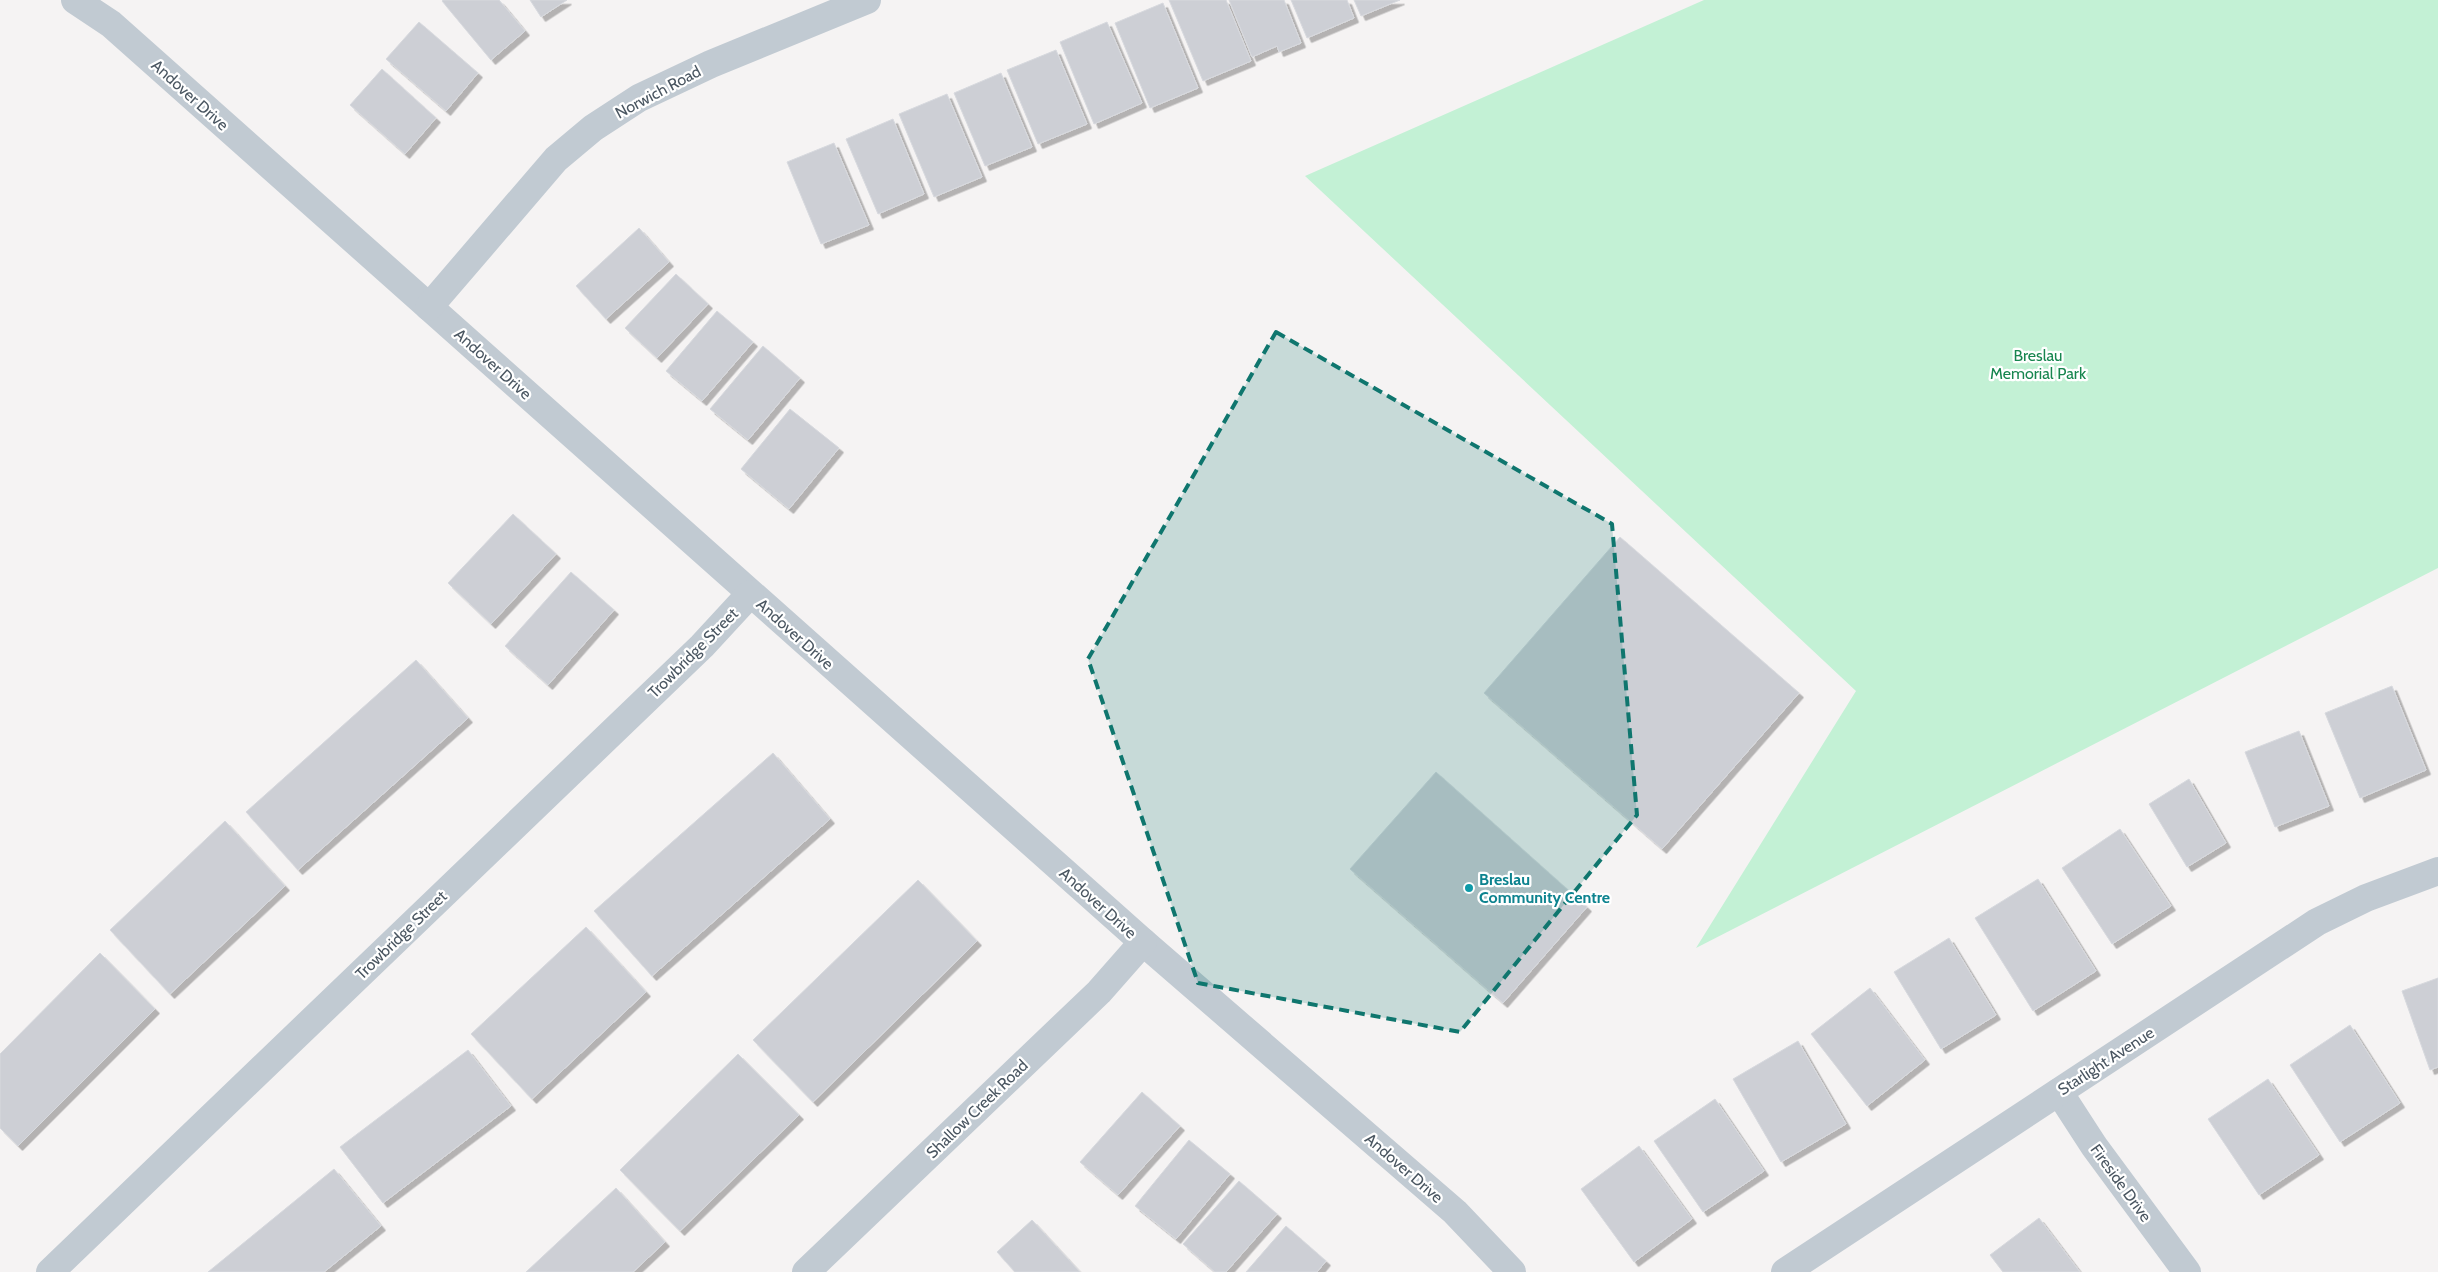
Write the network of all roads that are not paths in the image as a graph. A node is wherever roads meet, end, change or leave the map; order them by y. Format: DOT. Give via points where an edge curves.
graph roads {
  1 [pos="74,0"];
  2 [pos="867,0"];
  3 [pos="429,307"];
  4 [pos="750,594"];
  5 [pos="2438,871"];
  6 [pos="1143,942"];
  7 [pos="2059,1092"];
  8 [pos="50,1272"];
  9 [pos="806,1272"];
  10 [pos="1512,1272"];
  11 [pos="1785,1272"];
  12 [pos="2187,1272"];
  1 -- 3 [label="street, Andover Drive" via="110,24"];
  2 -- 3 [label="street, Norwich Road" via="711,64 648,94 593,128 556,159"];
  3 -- 4 [label="street, Andover Drive"];
  4 -- 6 [label="street, Andover Drive"];
  4 -- 8 [label="street, Trowbridge Street" via="702,646"];
  5 -- 7 [label="street, Starlight Avenue" via="2366,898 2317,922"];
  6 -- 9 [label="street, Shallow Creek Road" via="1100,992"];
  6 -- 10 [label="street, Andover Drive" via="1455,1212"];
  7 -- 11 [label="street, Starlight Avenue"];
  7 -- 12 [label="street, Fireside Drive" via="2094,1146"];
}
